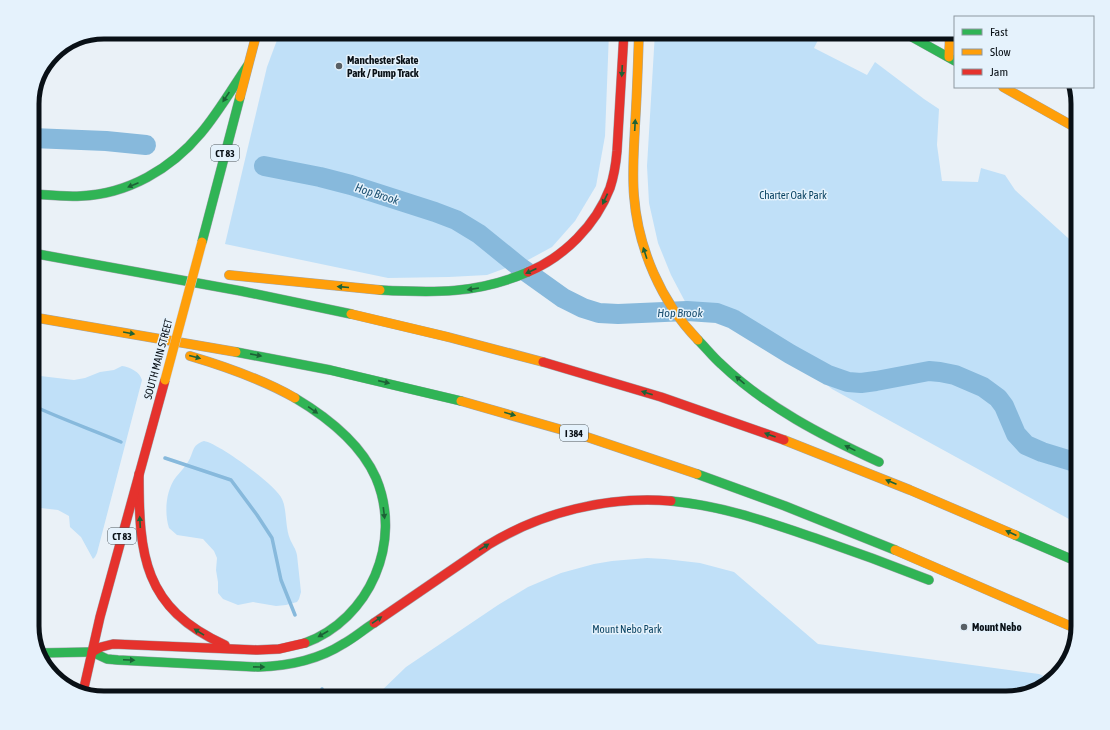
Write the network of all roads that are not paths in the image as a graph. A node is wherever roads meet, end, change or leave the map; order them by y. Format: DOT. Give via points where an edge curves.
graph roads {
  1 [pos="255,39"];
  2 [pos="624,39"];
  3 [pos="640,39"];
  4 [pos="916,39"];
  5 [pos="951,39"];
  6 [pos="952,59"];
  7 [pos="248,65"];
  8 [pos="1005,88"];
  9 [pos="1071,125"];
  10 [pos="39,194"];
  11 [pos="39,254"];
  12 [pos="63,258"];
  13 [pos="124,260"];
  14 [pos="186,269"];
  15 [pos="202,271"];
  16 [pos="218,274"];
  17 [pos="39,318"];
  18 [pos="62,322"];
  19 [pos="139,345"];
  20 [pos="166,350"];
  21 [pos="890,467"];
  22 [pos="139,474"];
  23 [pos="1016,525"];
  24 [pos="1059,554"];
  25 [pos="1071,559"];
  26 [pos="937,583"];
  27 [pos="1024,616"];
  28 [pos="1062,623"];
  29 [pos="1071,627"];
  30 [pos="248,650"];
  31 [pos="92,652"];
  32 [pos="45,653"];
  33 [pos="84,688"];
  1 -- 7 [label="main road, SOUTH MAIN STREET / CT 83"];
  2 -- 16 [label="main road, one-way" via="617,154 610,188 600,210 589,225 551,260 491,286 424,292"];
  21 -- 3 [label="main road, one-way" via="795,419 750,388 686,327 660,289 641,240 634,195 633,154"];
  4 -- 6 [label="main road"];
  5 -- 6 [label="main road"];
  7 -- 10 [label="main road, one-way" via="194,141 170,164 150,177 128,187 96,195"];
  7 -- 22 [label="main road, SOUTH MAIN STREET / CT 83, bridge"];
  8 -- 9 [label="main road"];
  11 -- 12 [label="main road"];
  12 -- 13 [label="main road"];
  24 -- 12 [label="main road, one-way" via="914,491 810,450 689,406 587,374 389,322 252,293"];
  14 -- 15 [label="main road"];
  17 -- 18 [label="main road, I 384"];
  18 -- 19 [label="main road"];
  18 -- 28 [label="main road, I 384, one-way" via="223,349 351,375 471,403 556,427 691,471 789,507"];
  20 -- 30 [label="main road, one-way" via="239,371 272,385 306,405 354,445 369,466 381,494 386,525 384,550 375,578 360,602 336,625 315,638 280,649"];
  30 -- 22 [label="main road, one-way" via="222,644 194,629 172,610 158,589 148,568 142,546"];
  22 -- 31 [label="main road, SOUTH MAIN STREET / CT 83"];
  23 -- 24 [label="main road"];
  24 -- 25 [label="main road"];
  31 -- 26 [label="main road, one-way" via="107,659 118,660 258,667 302,662 343,644 482,548 515,530 568,511 629,501 680,501 733,511"];
  27 -- 28 [label="main road"];
  28 -- 29 [label="main road, I 384"];
  30 -- 31 [label="main road" via="122,644 107,645"];
  31 -- 32 [label="main road"];
  31 -- 33 [label="main road, SOUTH MAIN STREET / CT 83"];
}
